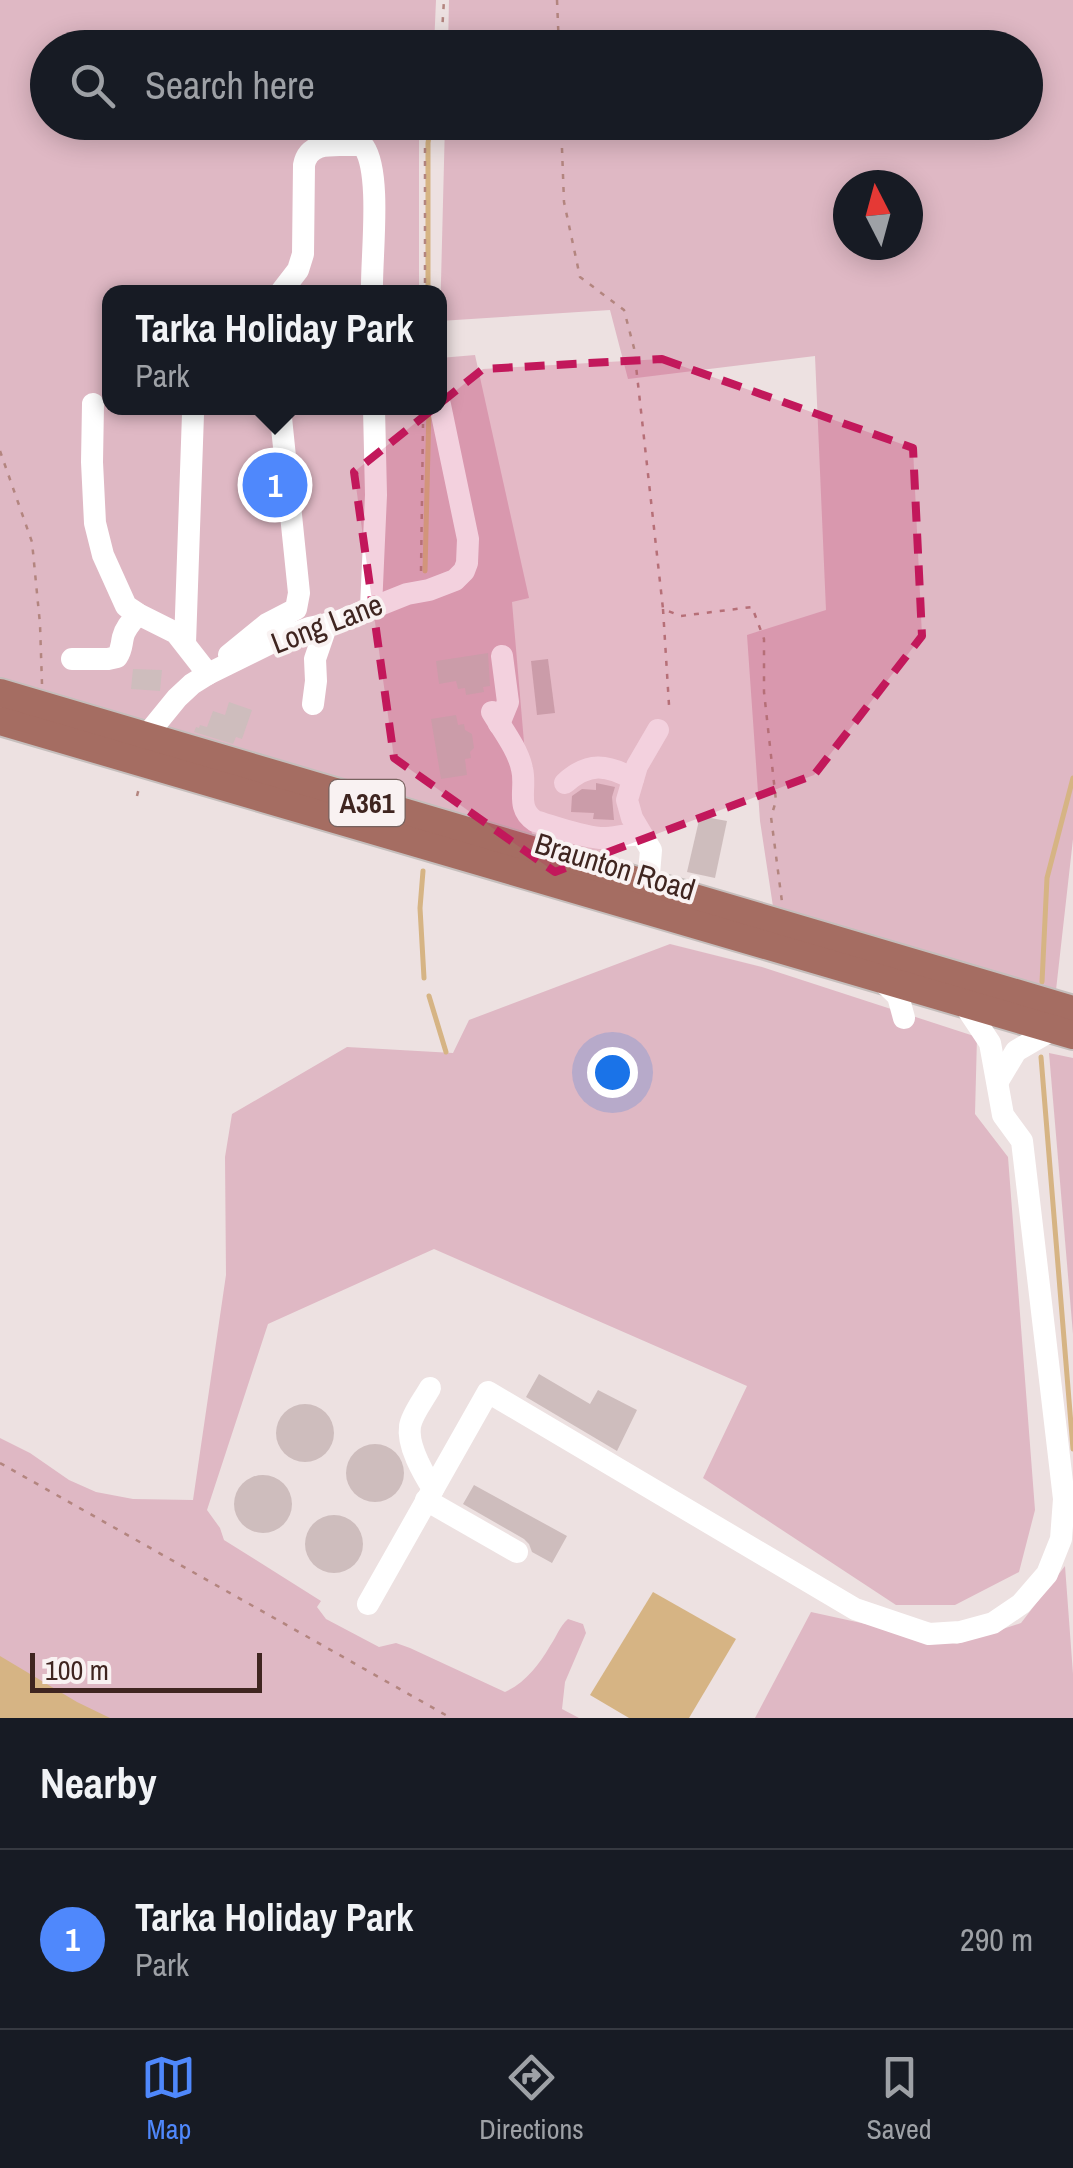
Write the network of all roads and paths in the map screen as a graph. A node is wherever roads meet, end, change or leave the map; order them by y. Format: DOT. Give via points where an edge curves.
graph roads {
  1 [pos="444,0"];
  2 [pos="557,0"];
  3 [pos="442,30"];
  4 [pos="558,30"];
  5 [pos="425,140"];
  6 [pos="562,140"];
  7 [pos="286,285"];
  8 [pos="372,285"];
  9 [pos="425,285"];
  10 [pos="93,404"];
  11 [pos="193,415"];
  12 [pos="281,415"];
  13 [pos="374,415"];
  14 [pos="442,415"];
  15 [pos="424,425"];
  16 [pos="0,451"];
  17 [pos="406,594"];
  18 [pos="372,608"];
  19 [pos="663,609"];
  20 [pos="138,614"];
  21 [pos="327,624"];
  22 [pos="186,643"];
  23 [pos="502,656"];
  24 [pos="72,658"];
  25 [pos="208,674"];
  26 [pos="0,693"];
  27 [pos="312,704"];
  28 [pos="42,705"];
  29 [pos="0,720"];
  30 [pos="658,730"];
  31 [pos="142,749"];
  32 [pos="633,779"];
  33 [pos="565,782"];
  34 [pos="641,835"];
  35 [pos="648,886"];
  36 [pos="782,902"];
  37 [pos="879,978"];
  38 [pos="964,1004"];
  39 [pos="1073,1010"];
  40 [pos="904,1018"];
  41 [pos="1062,1033"];
  42 [pos="998,1081"];
  43 [pos="430,1388"];
  44 [pos="0,1464"];
  45 [pos="430,1495"];
  46 [pos="517,1552"];
  47 [pos="368,1604"];
  48 [pos="451,1718"];
  1 -- 3 [label="path"];
  2 -- 4 [label="path"];
  5 -- 9 [label="path"];
  6 -- 19 [label="path" via="564,202 580,278 624,310 634,348"];
  7 -- 8 [label="street" via="303,254 307,154 316,146 358,145 370,160"];
  10 -- 20 [label="street" via="95,523 126,606"];
  11 -- 22 [label="street"];
  12 -- 25 [label="street" via="296,609"];
  13 -- 18 [label="street"];
  14 -- 17 [label="street" via="467,563 455,580"];
  15 -- 17 [label="path, Long Lane" via="421,574"];
  16 -- 28 [label="path" via="32,542"];
  17 -- 18 [label="street, Long Lane"];
  18 -- 21 [label="street, Long Lane"];
  19 -- 30 [label="path" via="670,705"];
  19 -- 36 [label="path" via="681,616 752,607 764,639 776,802 771,817"];
  20 -- 22 [label="street"];
  20 -- 24 [label="street" via="118,657"];
  21 -- 25 [label="street, Long Lane"];
  21 -- 27 [label="street" via="315,659"];
  22 -- 25 [label="street"];
  23 -- 34 [label="street" via="508,702 496,718 523,770 528,816 593,837"];
  25 -- 31 [label="street, Long Lane" via="177,698"];
  26 -- 28 [label="main road, Braunton Road / A361"];
  28 -- 31 [label="main road, Braunton Road / A361"];
  29 -- 31 [label="main road, Braunton Road / A361"];
  30 -- 32 [label="street"];
  31 -- 35 [label="main road, Braunton Road / A361"];
  31 -- 37 [label="main road, Braunton Road / A361"];
  32 -- 33 [label="street" via="606,767"];
  32 -- 34 [label="street" via="627,800"];
  34 -- 35 [label="street" via="651,850"];
  35 -- 39 [label="main road, Braunton Road / A361"];
  37 -- 38 [label="main road, Braunton Road / A361"];
  37 -- 40 [label="street" via="898,996"];
  38 -- 41 [label="main road, Braunton Road / A361"];
  38 -- 42 [label="street" via="990,1044"];
  41 -- 42 [label="street" via="1016,1050"];
  42 -- 45 [label="street" via="1003,1114 1022,1141 1064,1499 1061,1539 1047,1574 1022,1604 993,1623 928,1634 855,1609 488,1392"];
  43 -- 45 [label="street" via="410,1426"];
  44 -- 48 [label="path"];
  45 -- 46 [label="street"];
  45 -- 47 [label="street"];
}
